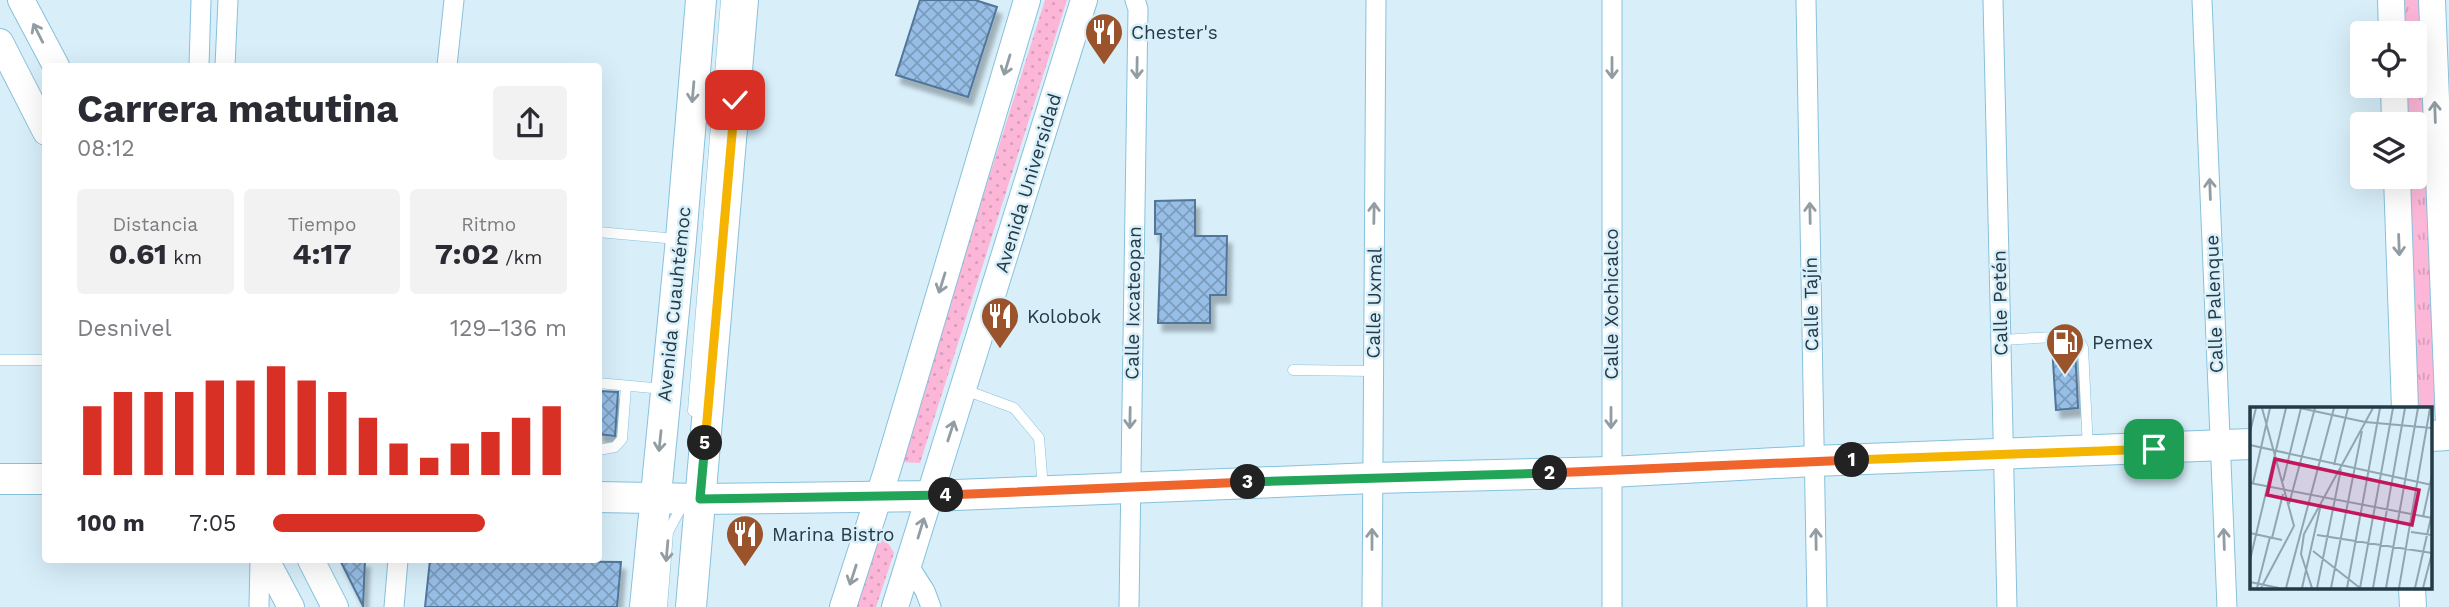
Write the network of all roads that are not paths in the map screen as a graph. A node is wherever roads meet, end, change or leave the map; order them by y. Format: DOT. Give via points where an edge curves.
graph roads {
  1 [pos="21,0"];
  2 [pos="201,0"];
  3 [pos="228,0"];
  4 [pos="454,0"];
  5 [pos="701,0"];
  6 [pos="726,0"];
  7 [pos="743,0"];
  8 [pos="1027,0"];
  9 [pos="1084,0"];
  10 [pos="1135,0"];
  11 [pos="1376,0"];
  12 [pos="1612,0"];
  13 [pos="1806,0"];
  14 [pos="1993,0"];
  15 [pos="2202,0"];
  16 [pos="2391,0"];
  17 [pos="2432,0"];
  18 [pos="2392,21"];
  19 [pos="0,42"];
  20 [pos="54,63"];
  21 [pos="199,63"];
  22 [pos="225,63"];
  23 [pos="447,63"];
  24 [pos="0,96"];
  25 [pos="29,100"];
  26 [pos="42,124"];
  27 [pos="2443,157"];
  28 [pos="2397,189"];
  29 [pos="602,232"];
  30 [pos="681,239"];
  31 [pos="2001,340"];
  32 [pos="0,360"];
  33 [pos="42,360"];
  34 [pos="1293,370"];
  35 [pos="1373,371"];
  36 [pos="602,383"];
  37 [pos="626,386"];
  38 [pos="666,390"];
  39 [pos="964,390"];
  40 [pos="2404,407"];
  41 [pos="692,416"];
  42 [pos="2449,425"];
  43 [pos="2250,444"];
  44 [pos="2220,445"];
  45 [pos="602,449"];
  46 [pos="2088,452"];
  47 [pos="2003,455"];
  48 [pos="1814,461"];
  49 [pos="1611,472"];
  50 [pos="1373,478"];
  51 [pos="0,479"];
  52 [pos="42,479"];
  53 [pos="1129,487"];
  54 [pos="1044,491"];
  55 [pos="691,494"];
  56 [pos="930,496"];
  57 [pos="602,497"];
  58 [pos="878,497"];
  59 [pos="654,499"];
  60 [pos="260,563"];
  61 [pos="268,563"];
  62 [pos="313,563"];
  63 [pos="398,563"];
  64 [pos="909,566"];
  65 [pos="259,607"];
  66 [pos="291,607"];
  67 [pos="335,607"];
  68 [pos="394,607"];
  69 [pos="645,607"];
  70 [pos="662,607"];
  71 [pos="685,607"];
  72 [pos="691,607"];
  73 [pos="843,607"];
  74 [pos="895,607"];
  75 [pos="931,607"];
  76 [pos="1129,607"];
  77 [pos="1372,607"];
  78 [pos="1612,607"];
  79 [pos="1817,607"];
  80 [pos="2007,607"];
  81 [pos="2227,607"];
  20 -- 1 [label="main road, one-way"];
  2 -- 21 [label="street"];
  3 -- 22 [label="street"];
  4 -- 23 [label="street"];
  5 -- 30 [label="main road, Avenida Cuauhtémoc, one-way"];
  6 -- 41 [label="lane"];
  7 -- 55 [label="main road"];
  8 -- 58 [label="main road, one-way"];
  9 -- 39 [label="main road, Avenida Universidad"];
  10 -- 53 [label="street, Calle Ixcateopan, one-way"];
  35 -- 11 [label="street, Calle Uxmal, one-way"];
  12 -- 49 [label="street, Calle Xochicalco, one-way"];
  48 -- 13 [label="street, Calle Tajín, one-way"];
  14 -- 31 [label="street, Calle Petén"];
  44 -- 15 [label="street, Calle Palenque, one-way"];
  16 -- 18 [label="main road"];
  27 -- 17 [label="main road, one-way"];
  19 -- 25 [label="main road"];
  24 -- 25 [label="main road"];
  25 -- 26 [label="main road"];
  27 -- 42 [label="main road"];
  28 -- 40 [label="main road, one-way"];
  29 -- 30 [label="lane"];
  30 -- 38 [label="main road, Avenida Cuauhtémoc"];
  31 -- 46 [label="lane" via="2070,336 2080,341"];
  31 -- 47 [label="street, Calle Petén"];
  32 -- 33 [label="lane"];
  34 -- 35 [label="lane"];
  35 -- 50 [label="street, Calle Uxmal"];
  36 -- 37 [label="lane"];
  37 -- 38 [label="lane"];
  37 -- 45 [label="lane" via="622,439 615,447"];
  38 -- 59 [label="main road, Avenida Cuauhtémoc, one-way"];
  39 -- 54 [label="lane" via="1014,408 1039,438"];
  56 -- 39 [label="main road, Avenida Universidad, one-way"];
  43 -- 44 [label="main road"];
  44 -- 46 [label="main road"];
  81 -- 44 [label="street, Calle Palenque, one-way"];
  46 -- 47 [label="main road"];
  47 -- 48 [label="main road"];
  47 -- 80 [label="street, Calle Petén"];
  48 -- 49 [label="main road"];
  79 -- 48 [label="street, Calle Tajín, one-way"];
  49 -- 50 [label="main road"];
  49 -- 78 [label="street, Calle Xochicalco"];
  50 -- 53 [label="main road"];
  77 -- 50 [label="street, Calle Uxmal, one-way"];
  51 -- 52 [label="main road"];
  53 -- 54 [label="main road"];
  53 -- 76 [label="street, Calle Ixcateopan"];
  54 -- 56 [label="main road"];
  55 -- 58 [label="main road"];
  55 -- 59 [label="main road"];
  55 -- 70 [label="lane, one-way" via="668,532"];
  55 -- 71 [label="lane"];
  55 -- 72 [label="main road"];
  56 -- 58 [label="main road"];
  64 -- 56 [label="main road, Avenida Universidad, one-way"];
  57 -- 59 [label="main road"];
  58 -- 73 [label="main road, one-way"];
  59 -- 69 [label="main road, Avenida Cuauhtémoc"];
  60 -- 65 [label="street"];
  61 -- 66 [label="main road"];
  62 -- 67 [label="main road"];
  63 -- 68 [label="street"];
  64 -- 74 [label="main road, Avenida Universidad"];
  64 -- 75 [label="street"];
}
